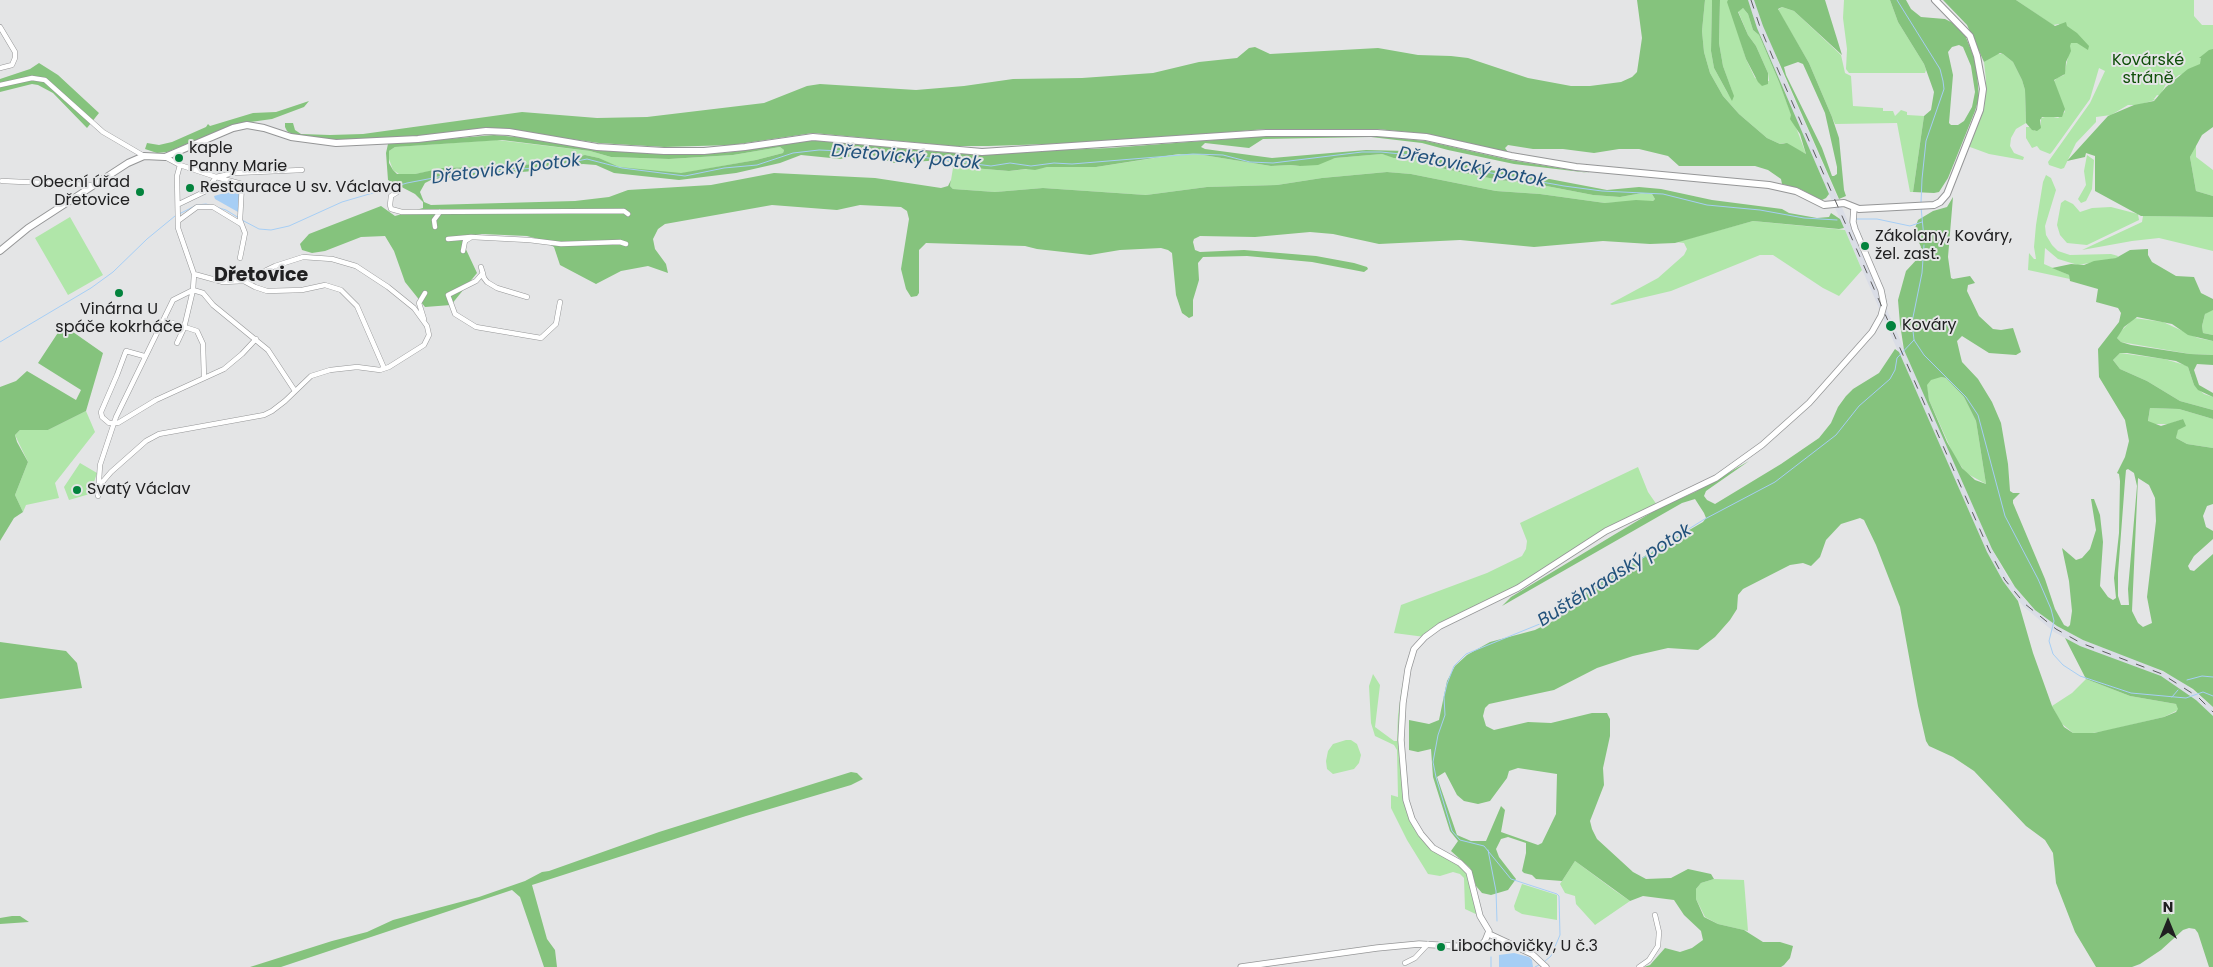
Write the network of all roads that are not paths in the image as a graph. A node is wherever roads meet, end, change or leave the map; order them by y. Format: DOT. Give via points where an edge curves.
graph roads {
  1 [pos="1935,0"];
  2 [pos="0,27"];
  3 [pos="0,68"];
  4 [pos="0,85"];
  5 [pos="144,156"];
  6 [pos="165,157"];
  7 [pos="180,165"];
  8 [pos="302,170"];
  9 [pos="243,172"];
  10 [pos="216,177"];
  11 [pos="2,181"];
  12 [pos="242,184"];
  13 [pos="92,185"];
  14 [pos="396,193"];
  15 [pos="179,204"];
  16 [pos="1854,208"];
  17 [pos="440,212"];
  18 [pos="628,214"];
  19 [pos="178,217"];
  20 [pos="241,224"];
  21 [pos="435,227"];
  22 [pos="471,237"];
  23 [pos="448,238"];
  24 [pos="626,244"];
  25 [pos="0,251"];
  26 [pos="463,251"];
  27 [pos="240,258"];
  28 [pos="481,267"];
  29 [pos="482,273"];
  30 [pos="194,274"];
  31 [pos="244,281"];
  32 [pos="193,290"];
  33 [pos="426,293"];
  34 [pos="527,297"];
  35 [pos="560,302"];
  36 [pos="163,320"];
  37 [pos="427,326"];
  38 [pos="184,328"];
  39 [pos="256,339"];
  40 [pos="177,343"];
  41 [pos="144,356"];
  42 [pos="384,368"];
  43 [pos="204,378"];
  44 [pos="295,392"];
  45 [pos="112,424"];
  46 [pos="98,486"];
  47 [pos="98,496"];
  48 [pos="1655,916"];
  49 [pos="1490,934"];
  50 [pos="1428,944"];
  51 [pos="1405,964"];
  52 [pos="1241,967"];
  53 [pos="1546,967"];
  54 [pos="1638,967"];
  1 -- 16 [label="main road" via="1972,40 1980,68 1980,110 1947,194 1940,202 1926,206"];
  2 -- 3 [label="street" via="15,52 15,58 12,65"];
  4 -- 5 [label="street" via="32,78 45,80 103,132"];
  5 -- 6 [label="main road"];
  5 -- 13 [label="main road"];
  6 -- 7 [label="street"];
  6 -- 16 [label="main road" via="232,128 247,125 291,137 336,143 509,132 597,147 664,151 728,148 813,136 982,152 1266,133 1377,132 1426,138 1576,167 1769,185 1796,192 1824,205 1844,203"];
  7 -- 10 [label="street"];
  7 -- 15 [label="street" via="177,176"];
  8 -- 9 [label="street"];
  9 -- 10 [label="street"];
  9 -- 12 [label="street"];
  10 -- 12 [label="street"];
  10 -- 15 [label="street" via="206,191"];
  11 -- 13 [label="street"];
  12 -- 20 [label="street"];
  13 -- 25 [label="main road"];
  14 -- 17 [label="street" via="389,202 395,211"];
  15 -- 19 [label="street"];
  16 -- 49 [label="street" via="1855,229 1881,290 1884,305 1872,332 1809,402 1762,445 1716,478 1606,531 1518,588 1440,626 1414,649 1403,703 1401,740 1406,800 1412,819 1433,848 1469,872 1480,916"];
  17 -- 18 [label="street" via="624,211"];
  17 -- 21 [label="street" via="435,217"];
  19 -- 20 [label="street" via="197,207 213,207"];
  19 -- 30 [label="street" via="178,228"];
  20 -- 27 [label="street" via="245,233"];
  22 -- 23 [label="street"];
  22 -- 24 [label="street" via="561,244"];
  22 -- 26 [label="street" via="465,241"];
  28 -- 29 [label="street"];
  29 -- 34 [label="street" via="487,282 497,288"];
  29 -- 35 [label="street" via="476,281 448,295 455,314 476,327 541,338 556,324"];
  30 -- 31 [label="street" via="223,282"];
  30 -- 32 [label="street"];
  31 -- 37 [label="street" via="275,266 303,258 332,259 356,266 388,287 414,308"];
  31 -- 42 [label="street" via="267,291 302,290 325,285 341,290 357,306"];
  32 -- 36 [label="street" via="173,300"];
  32 -- 38 [label="street"];
  32 -- 39 [label="street" via="203,293 213,305"];
  33 -- 37 [label="street" via="419,303"];
  36 -- 38 [label="street"];
  36 -- 41 [label="street"];
  37 -- 42 [label="street" via="429,335 424,345"];
  38 -- 40 [label="street"];
  38 -- 43 [label="street" via="197,331 203,344"];
  39 -- 43 [label="street" via="224,369"];
  39 -- 44 [label="street" via="268,350"];
  41 -- 45 [label="street"];
  41 -- 45 [label="street" via="126,351 101,412 102,417"];
  42 -- 44 [label="street" via="318,372"];
  43 -- 45 [label="street"];
  44 -- 46 [label="street" via="264,415 169,430 151,438"];
  45 -- 46 [label="street" via="100,465"];
  46 -- 47 [label="street"];
  48 -- 54 [label="street" via="1660,932 1658,946 1652,956"];
  49 -- 50 [label="street" via="1477,946"];
  49 -- 53 [label="street" via="1532,954"];
  50 -- 51 [label="street"];
  50 -- 52 [label="street"];
}
